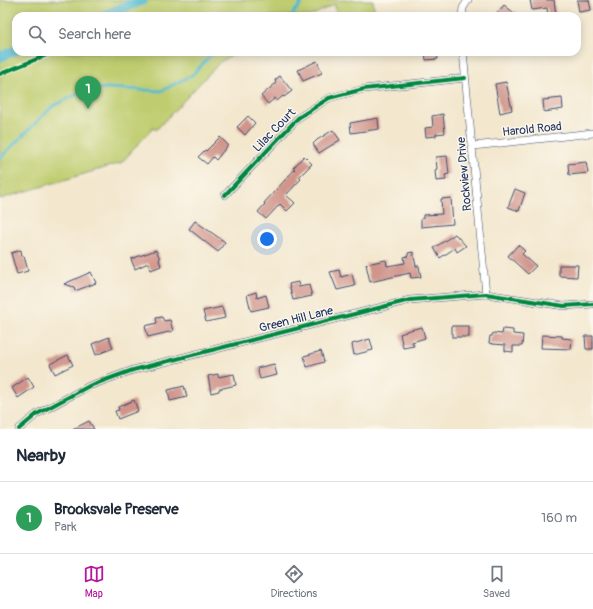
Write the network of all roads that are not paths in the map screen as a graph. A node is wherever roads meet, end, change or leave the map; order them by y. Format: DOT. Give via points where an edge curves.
graph roads {
  1 [pos="468,0"];
  2 [pos="462,12"];
  3 [pos="462,56"];
  4 [pos="465,78"];
  5 [pos="593,133"];
  6 [pos="473,146"];
  7 [pos="225,195"];
  8 [pos="486,294"];
  9 [pos="593,304"];
  10 [pos="19,429"];
  1 -- 2 [label="street"];
  3 -- 4 [label="street, Rockview Drive"];
  4 -- 6 [label="street, Rockview Drive"];
  4 -- 7 [label="street, Lilac Court" via="364,88 329,98 298,118"];
  5 -- 6 [label="street, Harold Road"];
  6 -- 8 [label="street, Rockview Drive"];
  8 -- 9 [label="street, Green Hill Lane" via="564,306"];
  8 -- 10 [label="street, Green Hill Lane" via="410,300 133,370 89,386 38,414"];
}
